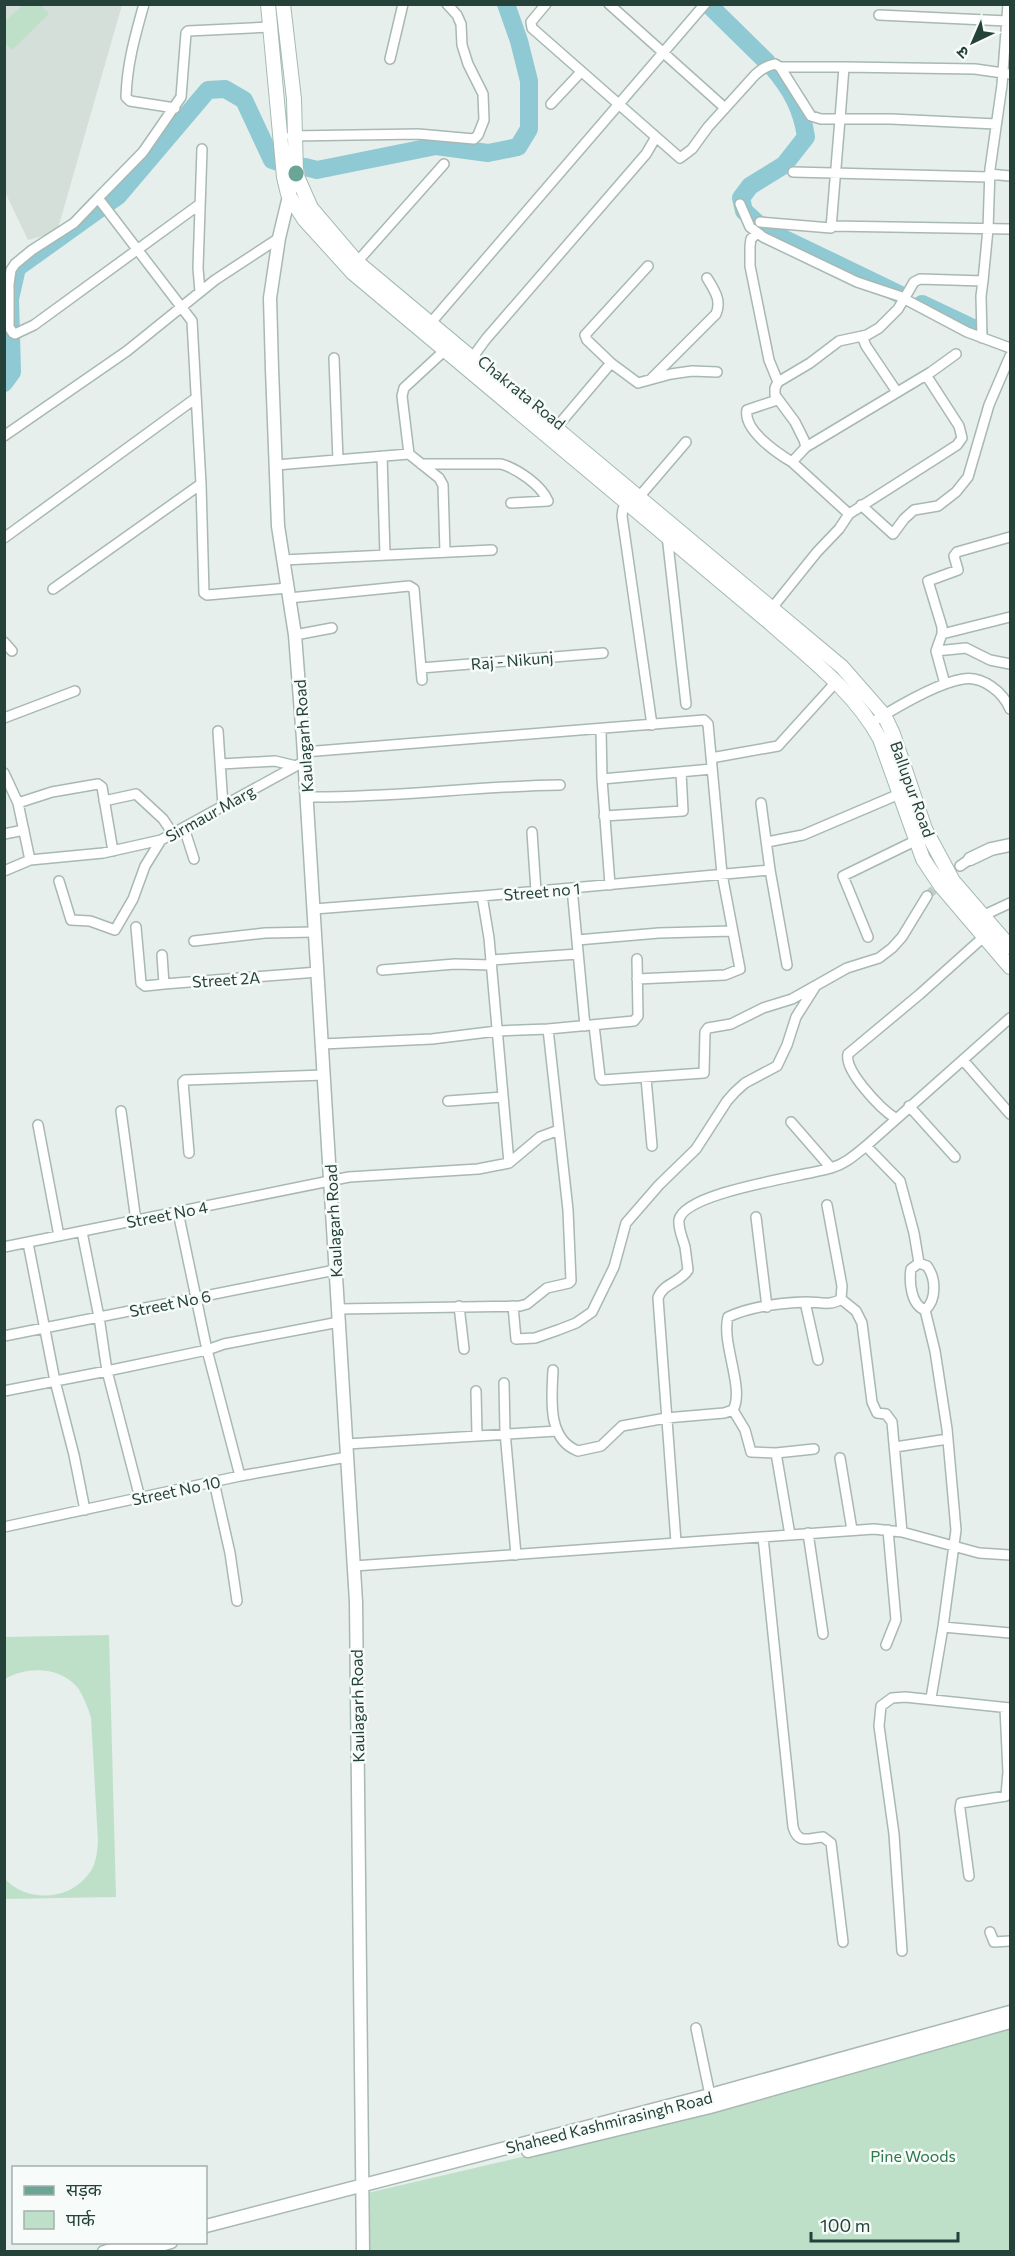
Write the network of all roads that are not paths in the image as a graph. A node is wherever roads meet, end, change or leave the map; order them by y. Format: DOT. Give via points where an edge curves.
graph roads {
  1 [pos="144,4"];
  2 [pos="268,4"];
  3 [pos="283,4"];
  4 [pos="403,4"];
  5 [pos="546,4"];
  6 [pos="609,4"];
  7 [pos="705,4"];
  8 [pos="1008,4"];
  9 [pos="445,5"];
  10 [pos="879,15"];
  11 [pos="1007,21"];
  12 [pos="271,27"];
  13 [pos="663,52"];
  14 [pos="390,59"];
  15 [pos="780,67"];
  16 [pos="844,67"];
  17 [pos="581,72"];
  18 [pos="1007,73"];
  19 [pos="551,104"];
  20 [pos="617,105"];
  21 [pos="175,108"];
  22 [pos="726,108"];
  23 [pos="840,119"];
  24 [pos="996,124"];
  25 [pos="288,136"];
  26 [pos="656,137"];
  27 [pos="202,149"];
  28 [pos="444,164"];
  29 [pos="793,172"];
  30 [pos="836,172"];
  31 [pos="296,174"];
  32 [pos="989,175"];
  33 [pos="1011,176"];
  34 [pos="288,194"];
  35 [pos="98,198"];
  36 [pos="201,204"];
  37 [pos="740,204"];
  38 [pos="760,222"];
  39 [pos="831,226"];
  40 [pos="988,229"];
  41 [pos="1011,229"];
  42 [pos="757,233"];
  43 [pos="279,238"];
  44 [pos="138,249"];
  45 [pos="357,262"];
  46 [pos="648,266"];
  47 [pos="707,278"];
  48 [pos="984,281"];
  49 [pos="200,292"];
  50 [pos="904,298"];
  51 [pos="180,306"];
  52 [pos="426,327"];
  53 [pos="862,336"];
  54 [pos="982,338"];
  55 [pos="1011,348"];
  56 [pos="444,351"];
  57 [pos="956,354"];
  58 [pos="1011,356"];
  59 [pos="334,358"];
  60 [pos="472,358"];
  61 [pos="611,363"];
  62 [pos="717,372"];
  63 [pos="926,375"];
  64 [pos="651,380"];
  65 [pos="778,382"];
  66 [pos="897,392"];
  67 [pos="196,398"];
  68 [pos="777,400"];
  69 [pos="556,428"];
  70 [pos="4,436"];
  71 [pos="686,442"];
  72 [pos="806,447"];
  73 [pos="409,454"];
  74 [pos="382,456"];
  75 [pos="338,460"];
  76 [pos="792,462"];
  77 [pos="421,464"];
  78 [pos="276,465"];
  79 [pos="201,484"];
  80 [pos="634,500"];
  81 [pos="511,503"];
  82 [pos="861,505"];
  83 [pos="849,514"];
  84 [pos="667,535"];
  85 [pos="1011,537"];
  86 [pos="4,538"];
  87 [pos="492,550"];
  88 [pos="445,552"];
  89 [pos="385,555"];
  90 [pos="283,560"];
  91 [pos="53,589"];
  92 [pos="289,593"];
  93 [pos="772,608"];
  94 [pos="1011,617"];
  95 [pos="332,628"];
  96 [pos="942,634"];
  97 [pos="295,635"];
  98 [pos="4,642"];
  99 [pos="12,651"];
  100 [pos="936,651"];
  101 [pos="603,653"];
  102 [pos="1011,664"];
  103 [pos="421,668"];
  104 [pos="422,680"];
  105 [pos="836,682"];
  106 [pos="945,684"];
  107 [pos="75,691"];
  108 [pos="686,704"];
  109 [pos="1011,709"];
  110 [pos="4,718"];
  111 [pos="877,719"];
  112 [pos="652,725"];
  113 [pos="601,729"];
  114 [pos="218,731"];
  115 [pos="880,739"];
  116 [pos="711,758"];
  117 [pos="302,759"];
  118 [pos="221,765"];
  119 [pos="712,769"];
  120 [pos="681,772"];
  121 [pos="4,773"];
  122 [pos="602,779"];
  123 [pos="560,785"];
  124 [pos="906,792"];
  125 [pos="307,797"];
  126 [pos="104,801"];
  127 [pos="18,803"];
  128 [pos="761,803"];
  129 [pos="223,806"];
  130 [pos="604,816"];
  131 [pos="184,828"];
  132 [pos="24,830"];
  133 [pos="532,832"];
  134 [pos="4,834"];
  135 [pos="173,834"];
  136 [pos="922,837"];
  137 [pos="161,840"];
  138 [pos="767,842"];
  139 [pos="1011,845"];
  140 [pos="112,851"];
  141 [pos="194,859"];
  142 [pos="30,860"];
  143 [pos="965,863"];
  144 [pos="770,870"];
  145 [pos="4,871"];
  146 [pos="722,874"];
  147 [pos="59,881"];
  148 [pos="610,885"];
  149 [pos="572,888"];
  150 [pos="536,891"];
  151 [pos="482,896"];
  152 [pos="927,896"];
  153 [pos="1011,903"];
  154 [pos="314,909"];
  155 [pos="977,919"];
  156 [pos="136,927"];
  157 [pos="732,931"];
  158 [pos="315,932"];
  159 [pos="988,932"];
  160 [pos="868,937"];
  161 [pos="577,940"];
  162 [pos="194,941"];
  163 [pos="1011,947"];
  164 [pos="578,954"];
  165 [pos="162,955"];
  166 [pos="637,959"];
  167 [pos="491,963"];
  168 [pos="787,965"];
  169 [pos="1011,967"];
  170 [pos="382,970"];
  171 [pos="318,972"];
  172 [pos="637,979"];
  173 [pos="164,984"];
  174 [pos="815,987"];
  175 [pos="1011,1018"];
  176 [pos="589,1025"];
  177 [pos="548,1029"];
  178 [pos="497,1031"];
  179 [pos="322,1044"];
  180 [pos="963,1060"];
  181 [pos="324,1075"];
  182 [pos="646,1078"];
  183 [pos="503,1097"];
  184 [pos="448,1101"];
  185 [pos="909,1106"];
  186 [pos="121,1111"];
  187 [pos="1011,1114"];
  188 [pos="895,1119"];
  189 [pos="791,1122"];
  190 [pos="38,1125"];
  191 [pos="559,1130"];
  192 [pos="652,1146"];
  193 [pos="866,1146"];
  194 [pos="189,1153"];
  195 [pos="955,1157"];
  196 [pos="509,1163"];
  197 [pos="831,1168"];
  198 [pos="330,1181"];
  199 [pos="827,1205"];
  200 [pos="178,1212"];
  201 [pos="756,1217"];
  202 [pos="136,1221"];
  203 [pos="82,1232"];
  204 [pos="59,1236"];
  205 [pos="28,1243"];
  206 [pos="4,1247"];
  207 [pos="919,1263"];
  208 [pos="335,1270"];
  209 [pos="197,1297"];
  210 [pos="841,1299"];
  211 [pos="805,1302"];
  212 [pos="459,1306"];
  213 [pos="513,1306"];
  214 [pos="767,1306"];
  215 [pos="925,1310"];
  216 [pos="338,1316"];
  217 [pos="99,1317"];
  218 [pos="46,1328"];
  219 [pos="4,1336"];
  220 [pos="464,1349"];
  221 [pos="207,1350"];
  222 [pos="818,1360"];
  223 [pos="553,1370"];
  224 [pos="107,1371"];
  225 [pos="55,1381"];
  226 [pos="504,1383"];
  227 [pos="4,1391"];
  228 [pos="476,1391"];
  229 [pos="733,1410"];
  230 [pos="666,1418"];
  231 [pos="557,1431"];
  232 [pos="505,1432"];
  233 [pos="477,1435"];
  234 [pos="948,1439"];
  235 [pos="895,1447"];
  236 [pos="814,1449"];
  237 [pos="347,1450"];
  238 [pos="776,1453"];
  239 [pos="840,1458"];
  240 [pos="240,1476"];
  241 [pos="214,1482"];
  242 [pos="140,1498"];
  243 [pos="85,1510"];
  244 [pos="4,1527"];
  245 [pos="852,1530"];
  246 [pos="888,1530"];
  247 [pos="902,1532"];
  248 [pos="808,1533"];
  249 [pos="790,1534"];
  250 [pos="763,1537"];
  251 [pos="676,1542"];
  252 [pos="953,1547"];
  253 [pos="1011,1555"];
  254 [pos="516,1556"];
  255 [pos="354,1566"];
  256 [pos="237,1601"];
  257 [pos="943,1627"];
  258 [pos="1011,1633"];
  259 [pos="823,1634"];
  260 [pos="886,1645"];
  261 [pos="931,1698"];
  262 [pos="1008,1708"];
  263 [pos="1009,1772"];
  264 [pos="1008,1796"];
  265 [pos="969,1876"];
  266 [pos="990,1932"];
  267 [pos="1011,1941"];
  268 [pos="843,1942"];
  269 [pos="902,1951"];
  270 [pos="1011,2012"];
  271 [pos="1011,2022"];
  272 [pos="696,2028"];
  273 [pos="710,2096"];
  274 [pos="362,2190"];
  275 [pos="207,2226"];
  276 [pos="207,2234"];
  277 [pos="132,2244"];
  278 [pos="164,2244"];
  279 [pos="104,2252"];
  280 [pos="136,2252"];
  281 [pos="363,2252"];
  1 -- 21 [label="street" via="132,44 126,97 130,102"];
  2 -- 12 [label="main road, Chakrata Road"];
  3 -- 25 [label="main road, Chakrata Road" via="294,99"];
  4 -- 14 [label="street"];
  5 -- 17 [label="street" via="531,22 532,28"];
  6 -- 13 [label="street"];
  7 -- 13 [label="street"];
  8 -- 11 [label="street"];
  9 -- 25 [label="street" via="461,24 462,45 483,94 484,120 474,139 418,134"];
  10 -- 11 [label="street"];
  11 -- 18 [label="street"];
  12 -- 21 [label="street" via="188,31 182,97"];
  12 -- 25 [label="main road, Chakrata Road"];
  13 -- 20 [label="street"];
  13 -- 22 [label="street"];
  15 -- 16 [label="street"];
  15 -- 22 [label="street" via="775,64 762,68"];
  15 -- 23 [label="street" via="811,116"];
  16 -- 18 [label="street"];
  16 -- 23 [label="street"];
  17 -- 19 [label="street"];
  17 -- 20 [label="street"];
  18 -- 24 [label="street"];
  20 -- 26 [label="street"];
  20 -- 52 [label="street"];
  21 -- 35 [label="street" via="143,152"];
  22 -- 26 [label="street" via="682,158"];
  23 -- 24 [label="street"];
  23 -- 30 [label="street"];
  24 -- 32 [label="street"];
  25 -- 31 [label="main road, Chakrata Road"];
  25 -- 34 [label="main road, Chakrata Road"];
  26 -- 60 [label="street" via="646,154"];
  27 -- 36 [label="street"];
  28 -- 45 [label="street"];
  29 -- 30 [label="street"];
  30 -- 32 [label="street"];
  30 -- 39 [label="street"];
  31 -- 34 [label="street, Kaulagarh Road"];
  31 -- 45 [label="main road, Chakrata Road" via="310,208"];
  32 -- 33 [label="street"];
  32 -- 40 [label="street"];
  34 -- 43 [label="street, Kaulagarh Road"];
  34 -- 52 [label="main road, Chakrata Road" via="304,219 352,273"];
  35 -- 44 [label="street"];
  35 -- 44 [label="street" via="74,223 15,264 9,278 10,329 15,334 34,325"];
  36 -- 44 [label="street"];
  36 -- 49 [label="street"];
  37 -- 42 [label="street" via="746,221"];
  38 -- 39 [label="street"];
  39 -- 40 [label="street"];
  40 -- 41 [label="street"];
  40 -- 48 [label="street"];
  42 -- 50 [label="street" via="814,263"];
  42 -- 65 [label="street" via="750,246 750,266 769,360"];
  43 -- 49 [label="street"];
  43 -- 78 [label="street, Kaulagarh Road" via="270,298"];
  44 -- 51 [label="street"];
  45 -- 52 [label="main road, Chakrata Road"];
  46 -- 61 [label="street" via="585,335"];
  47 -- 64 [label="street" via="717,296 716,314"];
  48 -- 50 [label="street" via="920,279"];
  48 -- 54 [label="street"];
  49 -- 51 [label="street"];
  50 -- 53 [label="street" via="892,317"];
  50 -- 54 [label="street"];
  51 -- 67 [label="street" via="192,321"];
  51 -- 70 [label="street" via="126,351"];
  52 -- 56 [label="main road, Chakrata Road"];
  52 -- 60 [label="main road, Chakrata Road"];
  53 -- 65 [label="street" via="839,341"];
  53 -- 66 [label="street"];
  54 -- 55 [label="street"];
  56 -- 73 [label="street" via="404,388"];
  56 -- 80 [label="main road, Chakrata Road"];
  57 -- 63 [label="street"];
  58 -- 82 [label="street" via="990,405 968,477 956,492 934,508 914,510 893,534"];
  59 -- 75 [label="street"];
  60 -- 69 [label="main road, Chakrata Road"];
  61 -- 64 [label="street" via="638,383"];
  61 -- 69 [label="street"];
  62 -- 64 [label="street" via="692,371"];
  63 -- 66 [label="street"];
  63 -- 82 [label="street" via="959,426 962,438"];
  65 -- 68 [label="street" via="774,388"];
  66 -- 72 [label="street"];
  67 -- 79 [label="street"];
  67 -- 86 [label="street"];
  68 -- 72 [label="street" via="795,422"];
  68 -- 76 [label="street" via="747,410 747,418 766,443"];
  69 -- 80 [label="main road, Chakrata Road"];
  71 -- 80 [label="street"];
  72 -- 76 [label="street"];
  73 -- 74 [label="street"];
  73 -- 77 [label="street"];
  74 -- 75 [label="street"];
  74 -- 89 [label="street"];
  75 -- 78 [label="street"];
  76 -- 83 [label="street"];
  77 -- 81 [label="street" via="512,467 543,492 548,501"];
  77 -- 88 [label="street" via="443,485"];
  78 -- 90 [label="street, Kaulagarh Road"];
  79 -- 91 [label="street"];
  79 -- 92 [label="street" via="204,593"];
  80 -- 84 [label="main road, Chakrata Road"];
  80 -- 93 [label="main road, Chakrata Road"];
  80 -- 112 [label="street" via="623,509 622,516"];
  82 -- 83 [label="street"];
  83 -- 93 [label="street"];
  84 -- 105 [label="main road, Chakrata Road"];
  84 -- 108 [label="street"];
  85 -- 96 [label="street" via="955,553 958,570 928,581"];
  87 -- 88 [label="street"];
  88 -- 89 [label="street"];
  89 -- 90 [label="street"];
  90 -- 92 [label="street, Kaulagarh Road"];
  92 -- 97 [label="street, Kaulagarh Road"];
  92 -- 103 [label="street" via="409,586 414,589"];
  93 -- 111 [label="main road, Chakrata Road" via="842,667"];
  94 -- 96 [label="street"];
  95 -- 97 [label="street"];
  96 -- 100 [label="street"];
  97 -- 117 [label="street, Kaulagarh Road"];
  98 -- 99 [label="street"];
  100 -- 102 [label="street" via="968,649 990,660"];
  100 -- 106 [label="street"];
  101 -- 103 [label="street, Raj - Nikunj"];
  103 -- 104 [label="street"];
  105 -- 111 [label="main road, Chakrata Road"];
  105 -- 116 [label="street" via="778,746"];
  106 -- 109 [label="street" via="965,678 978,680 1000,692"];
  106 -- 111 [label="street"];
  107 -- 110 [label="street"];
  111 -- 115 [label="main road, Chakrata Road"];
  111 -- 124 [label="main road, Ballupur Road" via="892,734"];
  112 -- 113 [label="street"];
  112 -- 116 [label="street" via="704,720 708,724"];
  113 -- 117 [label="street"];
  113 -- 122 [label="street"];
  114 -- 118 [label="street"];
  115 -- 124 [label="main road, Ballupur Road"];
  116 -- 119 [label="street"];
  117 -- 118 [label="street"];
  117 -- 125 [label="street, Kaulagarh Road"];
  117 -- 129 [label="street, Sirmaur Marg"];
  118 -- 129 [label="street"];
  119 -- 120 [label="street"];
  119 -- 146 [label="street"];
  120 -- 122 [label="street"];
  120 -- 130 [label="street" via="683,811"];
  121 -- 127 [label="street"];
  122 -- 130 [label="street"];
  123 -- 125 [label="street"];
  124 -- 136 [label="main road, Ballupur Road"];
  124 -- 138 [label="street" via="803,835"];
  125 -- 154 [label="street, Kaulagarh Road"];
  126 -- 127 [label="street" via="98,784"];
  126 -- 135 [label="street" via="136,794"];
  126 -- 140 [label="street"];
  127 -- 132 [label="street"];
  128 -- 138 [label="street"];
  129 -- 131 [label="street, Sirmaur Marg"];
  130 -- 148 [label="street"];
  131 -- 135 [label="street, Sirmaur Marg"];
  131 -- 141 [label="street"];
  132 -- 134 [label="street"];
  132 -- 142 [label="street"];
  133 -- 150 [label="street"];
  135 -- 137 [label="street, Sirmaur Marg"];
  136 -- 155 [label="main road, Ballupur Road"];
  136 -- 160 [label="street" via="844,874"];
  137 -- 140 [label="street, Sirmaur Marg"];
  137 -- 147 [label="street" via="115,930 90,921 71,920"];
  138 -- 144 [label="street"];
  139 -- 143 [label="street" via="991,849"];
  140 -- 142 [label="street, Sirmaur Marg"];
  142 -- 145 [label="street, Sirmaur Marg"];
  144 -- 146 [label="street, Street no 1"];
  144 -- 168 [label="street"];
  146 -- 148 [label="street, Street no 1"];
  146 -- 157 [label="street"];
  148 -- 149 [label="street, Street no 1"];
  149 -- 150 [label="street, Street no 1"];
  149 -- 161 [label="street"];
  150 -- 151 [label="street, Street no 1"];
  151 -- 154 [label="street, Street no 1"];
  151 -- 167 [label="street"];
  152 -- 174 [label="street" via="892,948 879,958 847,968"];
  153 -- 155 [label="street"];
  154 -- 158 [label="street, Kaulagarh Road"];
  155 -- 159 [label="main road, Ballupur Road"];
  156 -- 173 [label="street" via="141,983"];
  157 -- 161 [label="street"];
  157 -- 172 [label="street" via="740,967 736,972"];
  158 -- 162 [label="street"];
  158 -- 171 [label="street, Kaulagarh Road"];
  159 -- 163 [label="main road, Ballupur Road"];
  159 -- 169 [label="main road, Ballupur Road"];
  159 -- 188 [label="street" via="848,1054 848,1063 869,1093"];
  161 -- 164 [label="street"];
  164 -- 167 [label="street"];
  164 -- 176 [label="street"];
  165 -- 173 [label="street"];
  166 -- 172 [label="street"];
  167 -- 170 [label="street"];
  167 -- 178 [label="street"];
  171 -- 173 [label="street, Street 2A"];
  171 -- 179 [label="street, Kaulagarh Road"];
  172 -- 176 [label="street" via="637,1019"];
  174 -- 182 [label="street" via="731,1024 708,1028 704,1073"];
  174 -- 213 [label="street" via="796,1017 777,1066 735,1092 696,1149 626,1223 614,1267 592,1312 558,1330 535,1338 516,1339"];
  175 -- 180 [label="street"];
  176 -- 177 [label="street"];
  176 -- 182 [label="street" via="602,1080"];
  177 -- 178 [label="street"];
  177 -- 191 [label="street"];
  178 -- 179 [label="street" via="432,1039"];
  178 -- 183 [label="street"];
  179 -- 181 [label="street, Kaulagarh Road"];
  180 -- 185 [label="street"];
  180 -- 187 [label="street"];
  181 -- 194 [label="street" via="185,1080"];
  181 -- 198 [label="street, Kaulagarh Road"];
  182 -- 192 [label="street"];
  183 -- 184 [label="street"];
  183 -- 196 [label="street"];
  185 -- 188 [label="street"];
  185 -- 195 [label="street"];
  186 -- 202 [label="street"];
  188 -- 193 [label="street"];
  189 -- 197 [label="street"];
  190 -- 204 [label="street"];
  191 -- 196 [label="street" via="540,1137"];
  191 -- 213 [label="street" via="571,1281 547,1288 527,1304"];
  193 -- 197 [label="street"];
  193 -- 207 [label="street" via="900,1181"];
  196 -- 198 [label="street, Street No 4"];
  197 -- 230 [label="street" via="712,1197 681,1215 679,1227 688,1270 663,1288 658,1298"];
  198 -- 200 [label="street, Street No 4"];
  198 -- 208 [label="street, Kaulagarh Road"];
  199 -- 210 [label="street"];
  200 -- 202 [label="street, Street No 4"];
  200 -- 209 [label="street"];
  201 -- 214 [label="street"];
  202 -- 203 [label="street, Street No 4"];
  203 -- 204 [label="street, Street No 4"];
  203 -- 217 [label="street"];
  204 -- 205 [label="street, Street No 4"];
  205 -- 206 [label="street, Street No 4"];
  205 -- 218 [label="street"];
  207 -- 215 [label="street" via="911,1269 910,1276 916,1303"];
  207 -- 215 [label="street" via="927,1266 932,1277 934,1296"];
  208 -- 209 [label="street, Street No 6"];
  208 -- 216 [label="street, Kaulagarh Road"];
  209 -- 217 [label="street, Street No 6"];
  209 -- 221 [label="street"];
  210 -- 211 [label="street" via="832,1303"];
  210 -- 235 [label="street" via="856,1311 862,1323 872,1402 877,1413 890,1417"];
  211 -- 214 [label="street"];
  211 -- 222 [label="street"];
  212 -- 213 [label="street"];
  212 -- 216 [label="street"];
  212 -- 220 [label="street"];
  214 -- 229 [label="street" via="728,1317 737,1399"];
  215 -- 234 [label="street"];
  216 -- 221 [label="street"];
  216 -- 237 [label="street, Kaulagarh Road"];
  217 -- 218 [label="street, Street No 6"];
  217 -- 224 [label="street"];
  218 -- 219 [label="street, Street No 6"];
  218 -- 225 [label="street"];
  221 -- 224 [label="street"];
  221 -- 240 [label="street"];
  223 -- 231 [label="street" via="553,1416"];
  224 -- 225 [label="street"];
  224 -- 242 [label="street"];
  225 -- 227 [label="street"];
  225 -- 243 [label="street"];
  226 -- 232 [label="street"];
  228 -- 233 [label="street"];
  229 -- 230 [label="street"];
  229 -- 238 [label="street" via="745,1430 751,1452"];
  230 -- 231 [label="street" via="622,1426 601,1446 586,1450 573,1449"];
  230 -- 251 [label="street"];
  231 -- 232 [label="street, Street No 10"];
  232 -- 233 [label="street, Street No 10"];
  232 -- 254 [label="street"];
  233 -- 237 [label="street, Street No 10"];
  234 -- 235 [label="street"];
  234 -- 252 [label="street" via="956,1539"];
  235 -- 247 [label="street"];
  236 -- 238 [label="street"];
  237 -- 240 [label="street, Street No 10"];
  237 -- 255 [label="street, Kaulagarh Road"];
  238 -- 249 [label="street"];
  239 -- 245 [label="street"];
  240 -- 241 [label="street, Street No 10"];
  241 -- 242 [label="street, Street No 10"];
  241 -- 256 [label="street"];
  242 -- 243 [label="street, Street No 10"];
  243 -- 244 [label="street, Street No 10"];
  245 -- 246 [label="street"];
  245 -- 248 [label="street"];
  246 -- 247 [label="street"];
  246 -- 260 [label="street" via="896,1620"];
  247 -- 252 [label="street"];
  248 -- 249 [label="street"];
  248 -- 259 [label="street"];
  249 -- 250 [label="street"];
  250 -- 251 [label="street"];
  250 -- 268 [label="street" via="793,1827 800,1839 823,1837 831,1843"];
  251 -- 254 [label="street"];
  252 -- 253 [label="street"];
  252 -- 257 [label="street"];
  254 -- 255 [label="street"];
  255 -- 274 [label="street, Kaulagarh Road"];
  257 -- 258 [label="street"];
  257 -- 261 [label="street"];
  261 -- 262 [label="street"];
  261 -- 269 [label="street" via="892,1698 880,1710"];
  262 -- 263 [label="street"];
  263 -- 264 [label="street"];
  264 -- 265 [label="street" via="962,1803 959,1818"];
  266 -- 267 [label="street" via="994,1942"];
  270 -- 273 [label="street, Shaheed Kashmirasingh Road"];
  271 -- 274 [label="street, Shaheed Kashmirasingh Road" via="711,2107"];
  272 -- 273 [label="street"];
  273 -- 274 [label="street, Shaheed Kashmirasingh Road"];
  274 -- 275 [label="street, Shaheed Kashmirasingh Road"];
  274 -- 276 [label="street, Shaheed Kashmirasingh Road"];
  274 -- 281 [label="street, Kaulagarh Road"];
  277 -- 279 [label="street"];
  278 -- 280 [label="street"];
}
